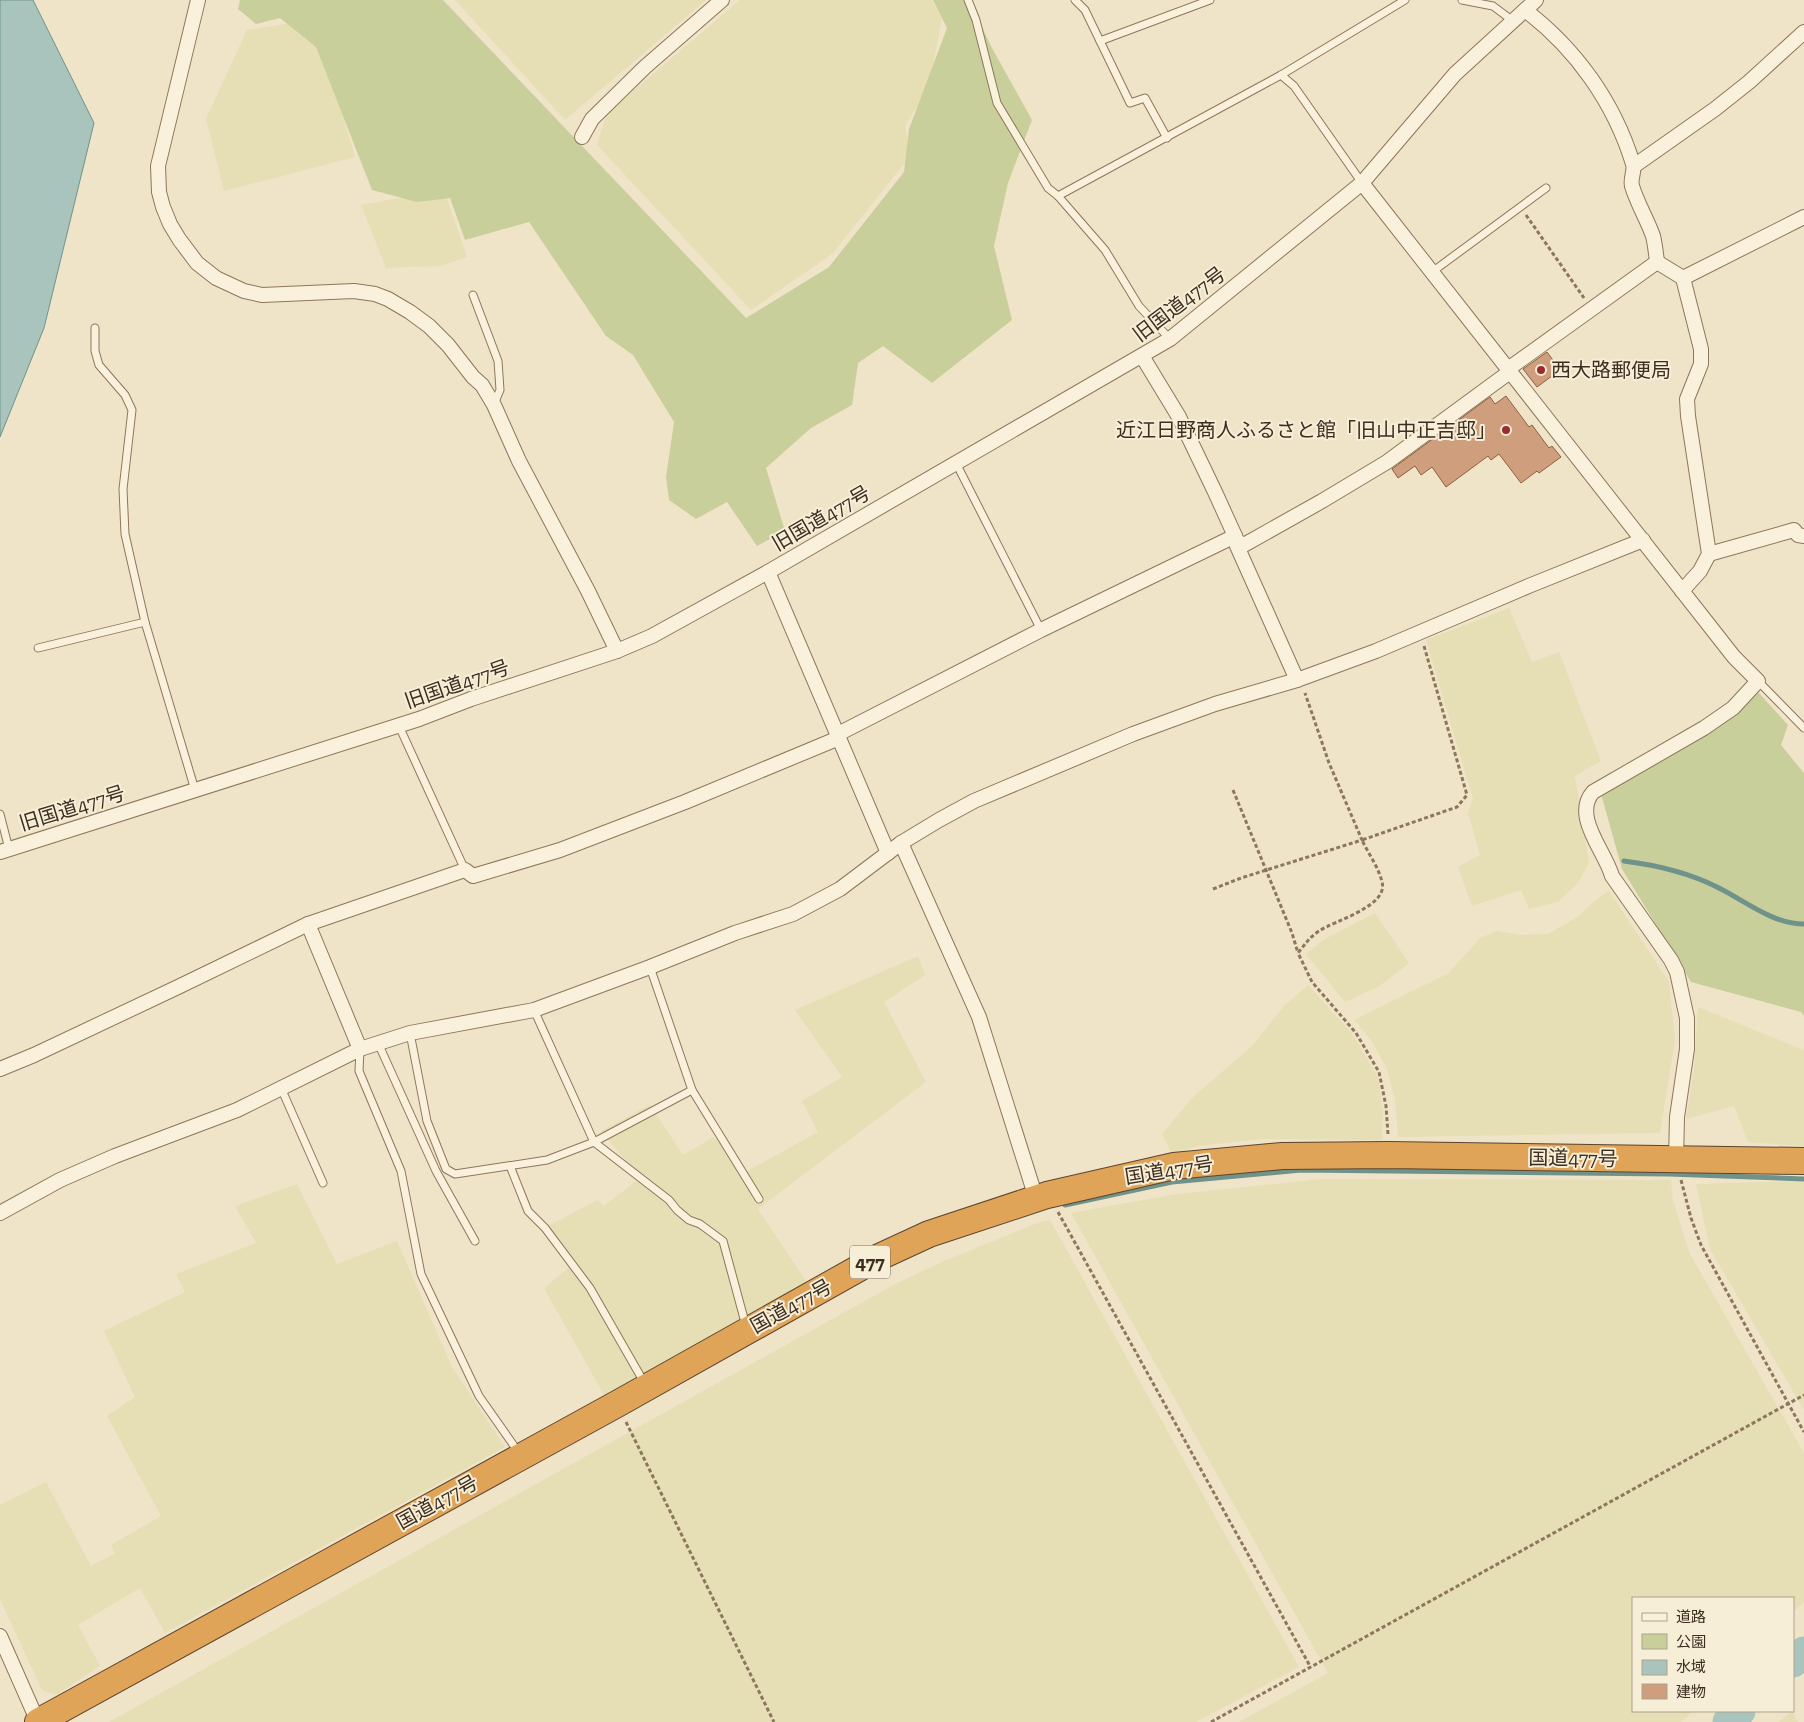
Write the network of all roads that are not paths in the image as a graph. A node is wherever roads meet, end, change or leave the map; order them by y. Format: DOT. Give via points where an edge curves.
graph roads {
  1 [pos="198,0"];
  2 [pos="722,0"];
  3 [pos="968,0"];
  4 [pos="1075,0"];
  5 [pos="1210,0"];
  6 [pos="1405,0"];
  7 [pos="1462,0"];
  8 [pos="1536,0"];
  9 [pos="1525,10"];
  10 [pos="1513,21"];
  11 [pos="1804,32"];
  12 [pos="1100,41"];
  13 [pos="1281,75"];
  14 [pos="582,137"];
  15 [pos="1167,138"];
  16 [pos="1634,166"];
  17 [pos="1362,182"];
  18 [pos="1546,188"];
  19 [pos="1058,196"];
  20 [pos="1804,217"];
  21 [pos="1657,262"];
  22 [pos="1432,272"];
  23 [pos="1683,278"];
  24 [pos="473,295"];
  25 [pos="95,328"];
  26 [pos="1170,339"];
  27 [pos="1142,356"];
  28 [pos="1510,370"];
  29 [pos="494,405"];
  30 [pos="956,463"];
  31 [pos="1804,536"];
  32 [pos="1236,538"];
  33 [pos="1643,540"];
  34 [pos="1709,554"];
  35 [pos="768,572"];
  36 [pos="1682,591"];
  37 [pos="145,622"];
  38 [pos="1041,630"];
  39 [pos="38,648"];
  40 [pos="617,651"];
  41 [pos="1299,679"];
  42 [pos="1758,681"];
  43 [pos="399,726"];
  44 [pos="1804,728"];
  45 [pos="838,736"];
  46 [pos="195,790"];
  47 [pos="0,814"];
  48 [pos="901,843"];
  49 [pos="5,850"];
  50 [pos="888,853"];
  51 [pos="465,870"];
  52 [pos="308,924"];
  53 [pos="650,967"];
  54 [pos="534,1010"];
  55 [pos="410,1033"];
  56 [pos="378,1042"];
  57 [pos="360,1049"];
  58 [pos="0,1068"];
  59 [pos="281,1087"];
  60 [pos="692,1090"];
  61 [pos="594,1142"];
  62 [pos="1676,1160"];
  63 [pos="1804,1161"];
  64 [pos="510,1166"];
  65 [pos="323,1184"];
  66 [pos="1042,1197"];
  67 [pos="759,1199"];
  68 [pos="0,1213"];
  69 [pos="474,1241"];
  70 [pos="747,1331"];
  71 [pos="647,1387"];
  72 [pos="520,1456"];
  73 [pos="0,1636"];
  74 [pos="38,1722"];
  1 -- 29 [label="street" via="158,166 163,207 189,254 206,271 244,291 262,295 354,291 388,299 435,332 482,385"];
  2 -- 14 [label="street" via="645,67 592,119"];
  3 -- 19 [label="lane" via="997,103 1048,188"];
  4 -- 12 [label="lane" via="1085,10"];
  5 -- 12 [label="lane"];
  6 -- 13 [label="lane"];
  7 -- 10 [label="lane" via="1493,6"];
  8 -- 9 [label="street, 旧国道477号"];
  9 -- 10 [label="street, 旧国道477号"];
  9 -- 16 [label="street" via="1541,22 1597,85"];
  10 -- 17 [label="street, 旧国道477号" via="1455,74"];
  11 -- 16 [label="street" via="1715,109"];
  12 -- 15 [label="lane" via="1130,103 1145,98"];
  13 -- 15 [label="lane"];
  13 -- 17 [label="lane" via="1294,86"];
  15 -- 19 [label="lane"];
  16 -- 21 [label="street" via="1632,184 1653,237"];
  17 -- 22 [label="street"];
  17 -- 26 [label="street, 旧国道477号"];
  18 -- 22 [label="lane"];
  19 -- 26 [label="lane" via="1105,250 1139,306"];
  20 -- 23 [label="street"];
  21 -- 23 [label="street"];
  21 -- 28 [label="street"];
  22 -- 28 [label="street"];
  23 -- 34 [label="street" via="1701,349 1701,364 1687,399"];
  24 -- 29 [label="lane" via="498,361 500,390"];
  25 -- 37 [label="lane" via="99,365 125,395 132,410 123,489 125,534"];
  26 -- 27 [label="street, 旧国道477号"];
  27 -- 30 [label="street, 旧国道477号"];
  27 -- 32 [label="street" via="1179,417"];
  28 -- 32 [label="street" via="1387,462 1242,546"];
  28 -- 33 [label="street"];
  29 -- 40 [label="street" via="519,462"];
  30 -- 35 [label="street, 旧国道477号"];
  30 -- 38 [label="lane"];
  31 -- 34 [label="street" via="1794,530"];
  32 -- 38 [label="street"];
  32 -- 41 [label="street"];
  33 -- 36 [label="street"];
  33 -- 41 [label="street" via="1376,651"];
  34 -- 36 [label="street" via="1700,571"];
  35 -- 40 [label="street, 旧国道477号" via="652,636"];
  35 -- 45 [label="street"];
  36 -- 42 [label="street" via="1734,657"];
  37 -- 39 [label="lane"];
  37 -- 46 [label="lane"];
  38 -- 45 [label="street"];
  40 -- 43 [label="street, 旧国道477号"];
  41 -- 48 [label="street" via="1215,704 1133,734 974,801"];
  42 -- 44 [label="lane"];
  42 -- 62 [label="street" via="1733,708 1593,792 1586,805 1591,831 1612,876 1675,967 1681,986 1688,1018 1677,1117"];
  43 -- 46 [label="street, 旧国道477号"];
  43 -- 51 [label="lane"];
  45 -- 50 [label="street"];
  45 -- 51 [label="street" via="685,802 560,850 473,876"];
  46 -- 49 [label="street, 旧国道477号"];
  47 -- 49 [label="lane"];
  48 -- 50 [label="street"];
  48 -- 66 [label="street" via="979,1017"];
  50 -- 53 [label="street" via="840,889 793,914"];
  51 -- 52 [label="street"];
  52 -- 57 [label="street"];
  52 -- 58 [label="street" via="34,1055"];
  53 -- 54 [label="street"];
  53 -- 60 [label="lane"];
  54 -- 55 [label="street"];
  54 -- 61 [label="lane"];
  55 -- 56 [label="street"];
  55 -- 64 [label="lane" via="427,1122 446,1169 455,1174"];
  56 -- 57 [label="street"];
  56 -- 69 [label="lane" via="436,1171"];
  57 -- 59 [label="street"];
  57 -- 72 [label="lane" via="359,1070 401,1172 420,1274 479,1396"];
  59 -- 65 [label="lane"];
  59 -- 68 [label="street" via="237,1110 60,1180"];
  60 -- 61 [label="lane"];
  60 -- 67 [label="lane"];
  61 -- 64 [label="lane" via="547,1160"];
  61 -- 70 [label="lane" via="670,1200 689,1220 723,1241"];
  62 -- 63 [label="highway, 国道477号 / 477"];
  62 -- 66 [label="highway, 国道477号 / 477" via="1282,1156 1174,1166"];
  64 -- 71 [label="lane" via="528,1211 545,1228 590,1288"];
  66 -- 70 [label="highway, 国道477号 / 477" via="929,1234 877,1258"];
  70 -- 71 [label="highway, 国道477号 / 477"];
  71 -- 72 [label="highway, 国道477号 / 477"];
  72 -- 74 [label="highway, 国道477号 / 477"];
  73 -- 74 [label="street"];
}
